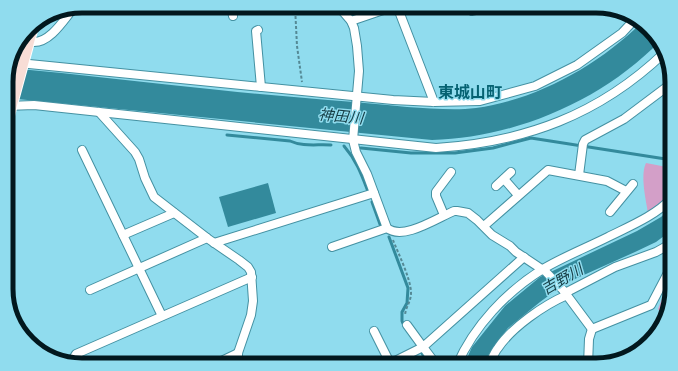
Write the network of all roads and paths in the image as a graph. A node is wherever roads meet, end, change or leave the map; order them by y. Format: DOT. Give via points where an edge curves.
graph roads {
  1 [pos="232,13"];
  2 [pos="295,13"];
  3 [pos="344,13"];
  4 [pos="375,13"];
  5 [pos="399,13"];
  6 [pos="68,15"];
  7 [pos="233,16"];
  8 [pos="351,21"];
  9 [pos="631,23"];
  10 [pos="258,30"];
  11 [pos="27,41"];
  12 [pos="23,45"];
  13 [pos="660,56"];
  14 [pos="16,64"];
  15 [pos="16,66"];
  16 [pos="13,78"];
  17 [pos="262,86"];
  18 [pos="665,88"];
  19 [pos="302,90"];
  20 [pos="357,98"];
  21 [pos="434,102"];
  22 [pos="13,107"];
  23 [pos="99,112"];
  24 [pos="353,137"];
  25 [pos="82,150"];
  26 [pos="451,172"];
  27 [pos="511,172"];
  28 [pos="579,175"];
  29 [pos="504,179"];
  30 [pos="633,184"];
  31 [pos="496,186"];
  32 [pos="626,191"];
  33 [pos="374,193"];
  34 [pos="518,195"];
  35 [pos="665,205"];
  36 [pos="610,212"];
  37 [pos="174,213"];
  38 [pos="444,215"];
  39 [pos="484,226"];
  40 [pos="389,229"];
  41 [pos="123,235"];
  42 [pos="211,241"];
  43 [pos="332,247"];
  44 [pos="665,247"];
  45 [pos="524,257"];
  46 [pos="140,269"];
  47 [pos="544,270"];
  48 [pos="252,277"];
  49 [pos="665,278"];
  50 [pos="90,290"];
  51 [pos="565,293"];
  52 [pos="162,316"];
  53 [pos="407,325"];
  54 [pos="592,329"];
  55 [pos="374,331"];
  56 [pos="423,347"];
  57 [pos="238,353"];
  58 [pos="74,357"];
  59 [pos="228,358"];
  60 [pos="238,358"];
  61 [pos="385,358"];
  62 [pos="400,358"];
  63 [pos="431,358"];
  64 [pos="459,358"];
  65 [pos="493,358"];
  66 [pos="588,358"];
  1 -- 7 [label="street"];
  2 -- 19 [label="path"];
  3 -- 8 [label="street"];
  4 -- 8 [label="street"];
  5 -- 21 [label="street"];
  6 -- 11 [label="street" via="46,39"];
  8 -- 20 [label="street" via="359,71"];
  9 -- 21 [label="street" via="578,65 535,86 480,101"];
  10 -- 17 [label="street" via="256,31"];
  12 -- 14 [label="main road"];
  13 -- 24 [label="street" via="622,86 585,110 538,130 507,139 462,147 436,148"];
  14 -- 17 [label="street"];
  15 -- 16 [label="main road"];
  17 -- 19 [label="street"];
  18 -- 28 [label="street" via="624,119 590,137 583,146"];
  19 -- 20 [label="street"];
  20 -- 21 [label="street"];
  20 -- 24 [label="street"];
  22 -- 23 [label="street" via="34,105"];
  23 -- 24 [label="street"];
  23 -- 37 [label="street" via="135,152 154,197"];
  24 -- 33 [label="street" via="356,152"];
  25 -- 41 [label="street"];
  26 -- 38 [label="street" via="436,192"];
  27 -- 29 [label="street"];
  28 -- 32 [label="street" via="607,181"];
  28 -- 34 [label="street" via="548,170"];
  29 -- 31 [label="street"];
  29 -- 34 [label="street"];
  30 -- 32 [label="street"];
  32 -- 36 [label="street"];
  33 -- 40 [label="street"];
  33 -- 42 [label="street"];
  34 -- 39 [label="street"];
  35 -- 47 [label="street" via="649,217"];
  37 -- 41 [label="street"];
  37 -- 42 [label="street"];
  38 -- 39 [label="street" via="457,210"];
  38 -- 40 [label="street" via="410,231"];
  39 -- 45 [label="street"];
  40 -- 43 [label="street"];
  40 -- 53 [label="path" via="411,287 410,300 404,316"];
  41 -- 46 [label="street"];
  42 -- 46 [label="street"];
  42 -- 48 [label="street" via="248,267"];
  44 -- 51 [label="street" via="615,267"];
  45 -- 47 [label="street"];
  45 -- 56 [label="street"];
  46 -- 50 [label="street"];
  46 -- 52 [label="street"];
  47 -- 51 [label="street"];
  47 -- 64 [label="street" via="518,287 489,314"];
  48 -- 52 [label="street"];
  48 -- 57 [label="street" via="251,315"];
  49 -- 54 [label="street" via="651,305"];
  51 -- 54 [label="street"];
  51 -- 65 [label="street" via="514,330"];
  52 -- 58 [label="street"];
  53 -- 56 [label="street"];
  54 -- 66 [label="street"];
  55 -- 61 [label="street"];
  56 -- 62 [label="street"];
  56 -- 63 [label="street"];
  57 -- 59 [label="street"];
  57 -- 60 [label="street"];
}
